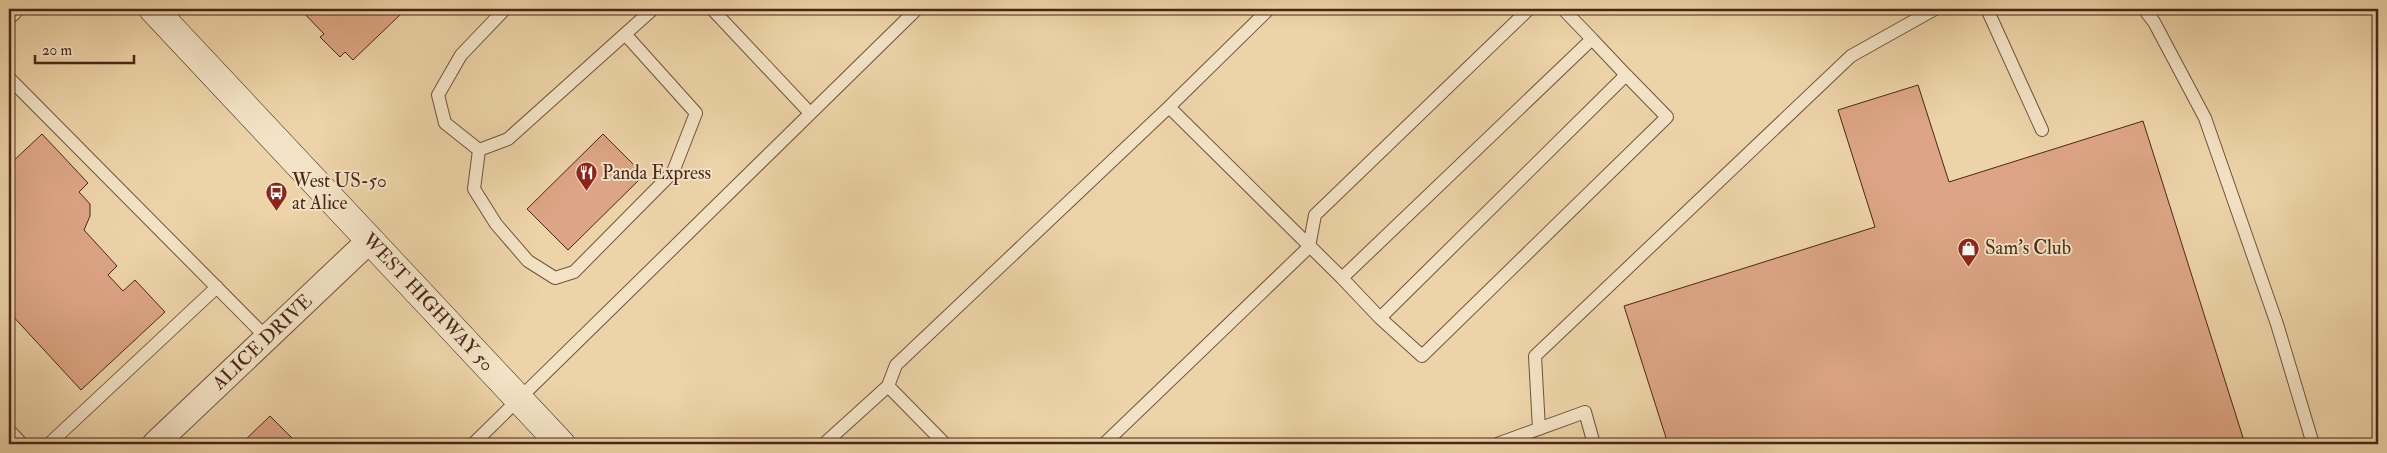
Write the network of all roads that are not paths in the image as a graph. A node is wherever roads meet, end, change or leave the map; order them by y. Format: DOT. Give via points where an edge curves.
graph roads {
  1 [pos="153,9"];
  2 [pos="505,9"];
  3 [pos="653,9"];
  4 [pos="712,9"];
  5 [pos="917,9"];
  6 [pos="1269,9"];
  7 [pos="1529,9"];
  8 [pos="1563,9"];
  9 [pos="1935,9"];
  10 [pos="1987,9"];
  11 [pos="2144,9"];
  12 [pos="625,34"];
  13 [pos="1592,40"];
  14 [pos="1626,75"];
  15 [pos="9,78"];
  16 [pos="1169,107"];
  17 [pos="809,112"];
  18 [pos="2042,130"];
  19 [pos="479,150"];
  20 [pos="370,240"];
  21 [pos="1309,247"];
  22 [pos="1342,278"];
  23 [pos="217,287"];
  24 [pos="1380,318"];
  25 [pos="267,338"];
  26 [pos="888,386"];
  27 [pos="520,401"];
  28 [pos="1539,429"];
  29 [pos="9,430"];
  30 [pos="22,444"];
  31 [pos="49,444"];
  32 [pos="156,444"];
  33 [pos="473,444"];
  34 [pos="561,444"];
  35 [pos="824,444"];
  36 [pos="945,444"];
  37 [pos="1104,444"];
  38 [pos="1497,444"];
  39 [pos="1594,444"];
  40 [pos="2313,444"];
  1 -- 20 [label="main road, WEST HIGHWAY 50"];
  2 -- 19 [label="lane" via="462,55 438,95 445,123"];
  3 -- 12 [label="lane"];
  4 -- 17 [label="lane"];
  5 -- 17 [label="lane"];
  6 -- 16 [label="lane"];
  7 -- 21 [label="lane" via="1314,215"];
  8 -- 13 [label="lane"];
  9 -- 28 [label="lane" via="1851,56 1535,356"];
  10 -- 18 [label="lane"];
  11 -- 40 [label="lane" via="2205,118 2277,324"];
  12 -- 19 [label="lane" via="508,139"];
  12 -- 19 [label="lane" via="696,112 673,172 574,272 555,278 528,261 496,224 474,189"];
  13 -- 14 [label="lane"];
  13 -- 22 [label="lane"];
  14 -- 24 [label="lane"];
  14 -- 24 [label="lane" via="1667,117 1422,356"];
  15 -- 23 [label="lane"];
  16 -- 21 [label="lane"];
  16 -- 26 [label="lane" via="896,365"];
  17 -- 27 [label="lane"];
  20 -- 25 [label="street, ALICE DRIVE"];
  20 -- 27 [label="main road, WEST HIGHWAY 50"];
  21 -- 22 [label="lane"];
  21 -- 37 [label="lane"];
  22 -- 24 [label="lane"];
  23 -- 25 [label="lane"];
  23 -- 31 [label="lane"];
  25 -- 32 [label="street, ALICE DRIVE"];
  26 -- 35 [label="lane"];
  26 -- 36 [label="lane"];
  27 -- 33 [label="lane"];
  27 -- 34 [label="main road, WEST HIGHWAY 50"];
  28 -- 38 [label="lane"];
  28 -- 39 [label="lane" via="1585,412"];
  29 -- 30 [label="lane"];
}
